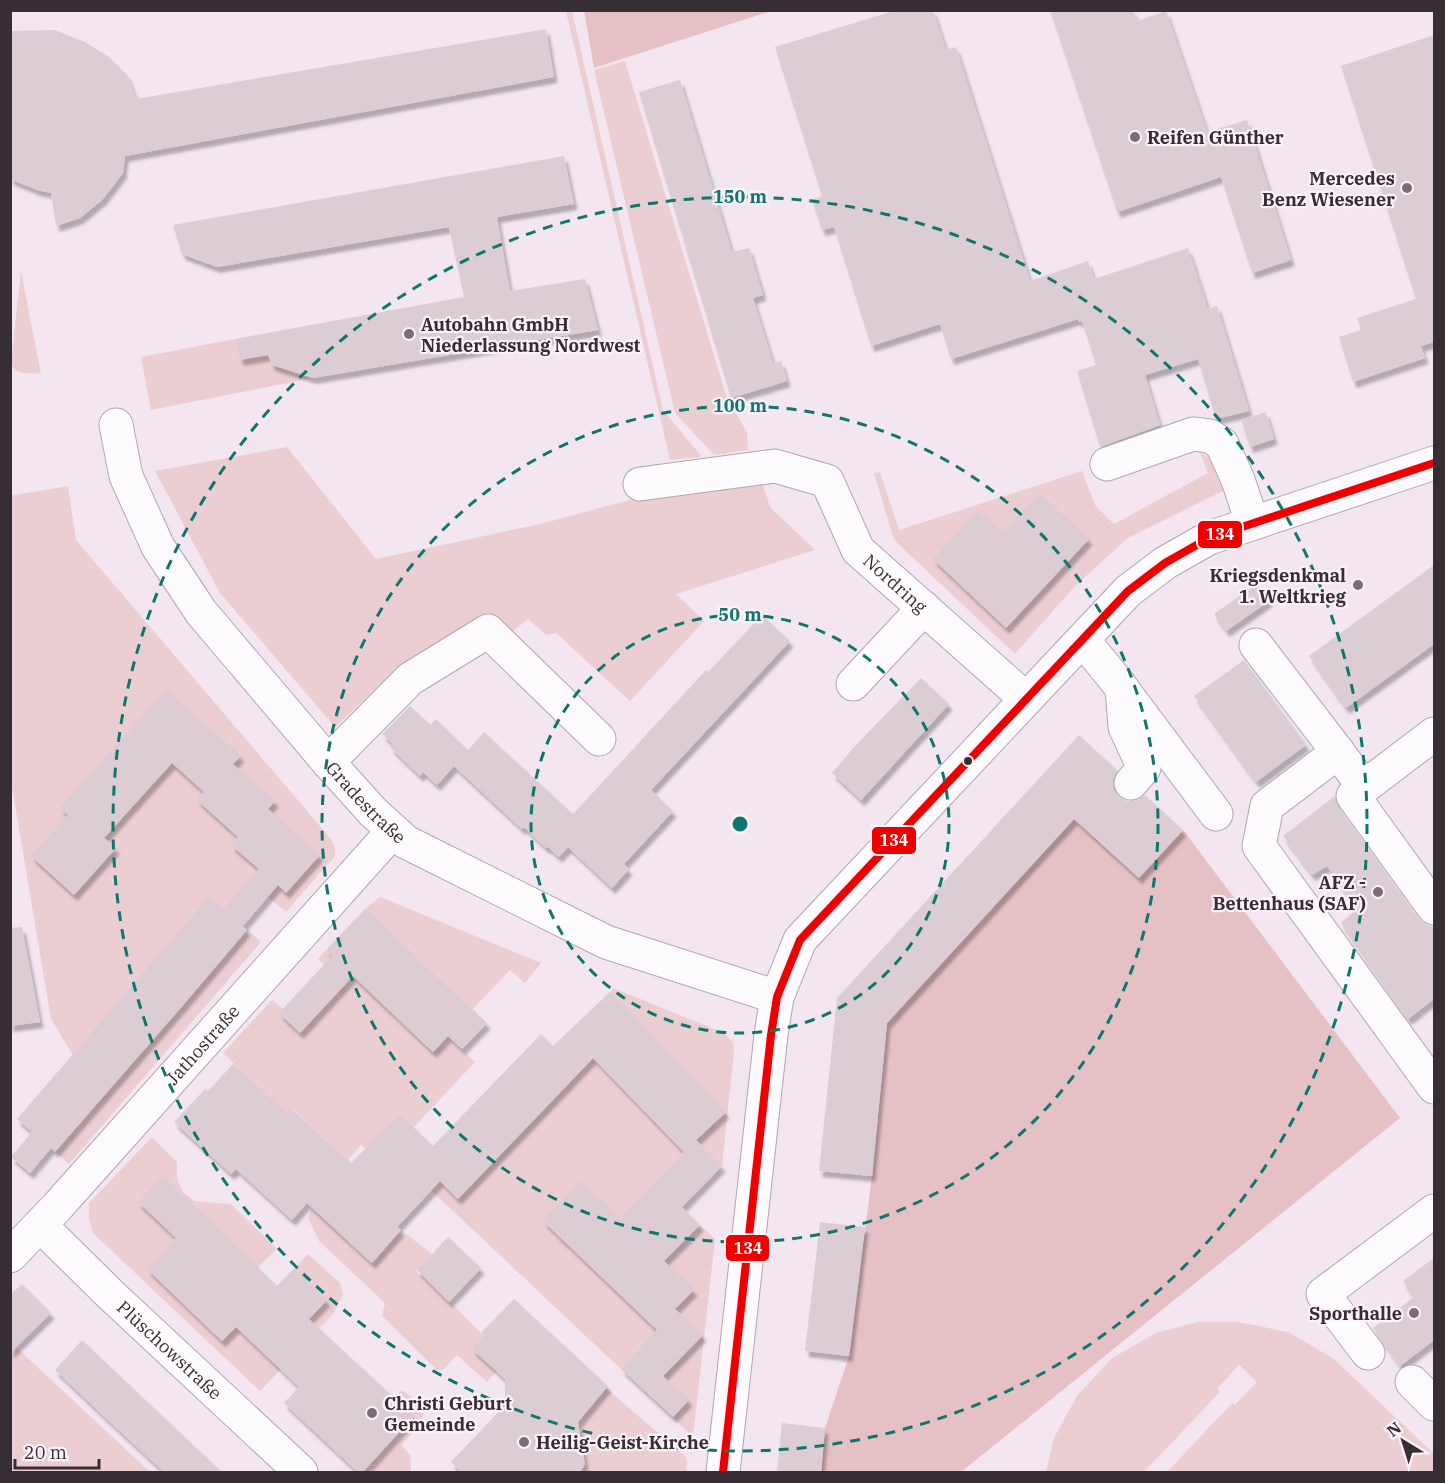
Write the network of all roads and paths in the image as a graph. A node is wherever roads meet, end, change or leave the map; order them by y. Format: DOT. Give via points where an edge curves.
graph roads {
  1 [pos="116,425"];
  2 [pos="1107,464"];
  3 [pos="1432,471"];
  4 [pos="640,484"];
  5 [pos="1252,522"];
  6 [pos="924,608"];
  7 [pos="1083,640"];
  8 [pos="1256,645"];
  9 [pos="853,684"];
  10 [pos="1122,688"];
  11 [pos="1026,699"];
  12 [pos="1434,734"];
  13 [pos="599,739"];
  14 [pos="1338,752"];
  15 [pos="328,762"];
  16 [pos="1131,783"];
  17 [pos="1364,787"];
  18 [pos="1216,814"];
  19 [pos="393,831"];
  20 [pos="1434,908"];
  21 [pos="777,997"];
  22 [pos="1434,1087"];
  23 [pos="1434,1211"];
  24 [pos="40,1226"];
  25 [pos="10,1256"];
  26 [pos="1368,1353"];
  27 [pos="301,1473"];
  28 [pos="723,1473"];
  1 -- 15 [label="street, Gradestraße" via="126,476 158,547 201,612"];
  2 -- 5 [label="street" via="1193,434 1210,436 1222,444"];
  3 -- 5 [label="street" via="1375,484"];
  4 -- 6 [label="street, Nordring" via="775,466 827,481 858,550"];
  5 -- 7 [label="street" via="1209,538 1165,562 1128,591"];
  6 -- 9 [label="street"];
  6 -- 11 [label="street, Nordring"];
  7 -- 10 [label="street"];
  7 -- 11 [label="street"];
  8 -- 14 [label="street"];
  10 -- 16 [label="street" via="1125,727 1144,768"];
  10 -- 18 [label="street"];
  11 -- 21 [label="street" via="800,940"];
  12 -- 17 [label="street"];
  13 -- 15 [label="street" via="488,631 410,679"];
  14 -- 17 [label="street"];
  14 -- 22 [label="street" via="1267,806 1259,846"];
  15 -- 19 [label="street, Gradestraße"];
  17 -- 20 [label="street" via="1353,796 1401,844"];
  19 -- 21 [label="street, Gradestraße" via="406,843 606,942"];
  19 -- 24 [label="street, Jathostraße"];
  21 -- 28 [label="street"];
  23 -- 26 [label="street" via="1323,1294"];
  24 -- 25 [label="street, Jathostraße"];
  24 -- 27 [label="street, Plüschowstraße"];
}
